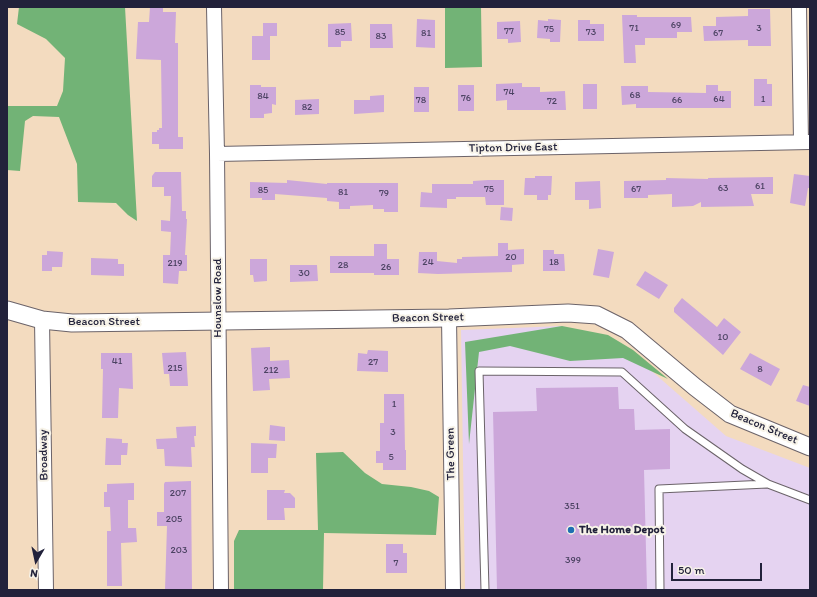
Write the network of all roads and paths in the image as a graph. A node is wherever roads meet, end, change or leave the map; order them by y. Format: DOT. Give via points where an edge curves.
graph roads {
  1 [pos="214,7"];
  2 [pos="799,7"];
  3 [pos="806,142"];
  4 [pos="217,154"];
  5 [pos="7,310"];
  6 [pos="449,318"];
  7 [pos="42,320"];
  8 [pos="218,322"];
  9 [pos="810,447"];
  10 [pos="768,484"];
  11 [pos="810,500"];
  12 [pos="46,590"];
  13 [pos="221,590"];
  14 [pos="453,590"];
  15 [pos="485,590"];
  16 [pos="660,590"];
  1 -- 4 [label="street, Hounslow Road"];
  2 -- 3 [label="street"];
  3 -- 4 [label="street, Tipton Drive East"];
  4 -- 8 [label="street, Hounslow Road"];
  5 -- 7 [label="street, Beacon Street"];
  6 -- 8 [label="street, Beacon Street"];
  6 -- 9 [label="street, Beacon Street" via="568,313 597,315 627,330 730,414"];
  6 -- 14 [label="street, The Green"];
  7 -- 8 [label="street, Beacon Street" via="72,323"];
  7 -- 12 [label="street, Broadway"];
  8 -- 13 [label="street, Hounslow Road"];
  10 -- 11 [label="lane"];
  10 -- 15 [label="lane" via="685,429 622,372 479,371"];
  10 -- 16 [label="lane" via="659,489"];
}
